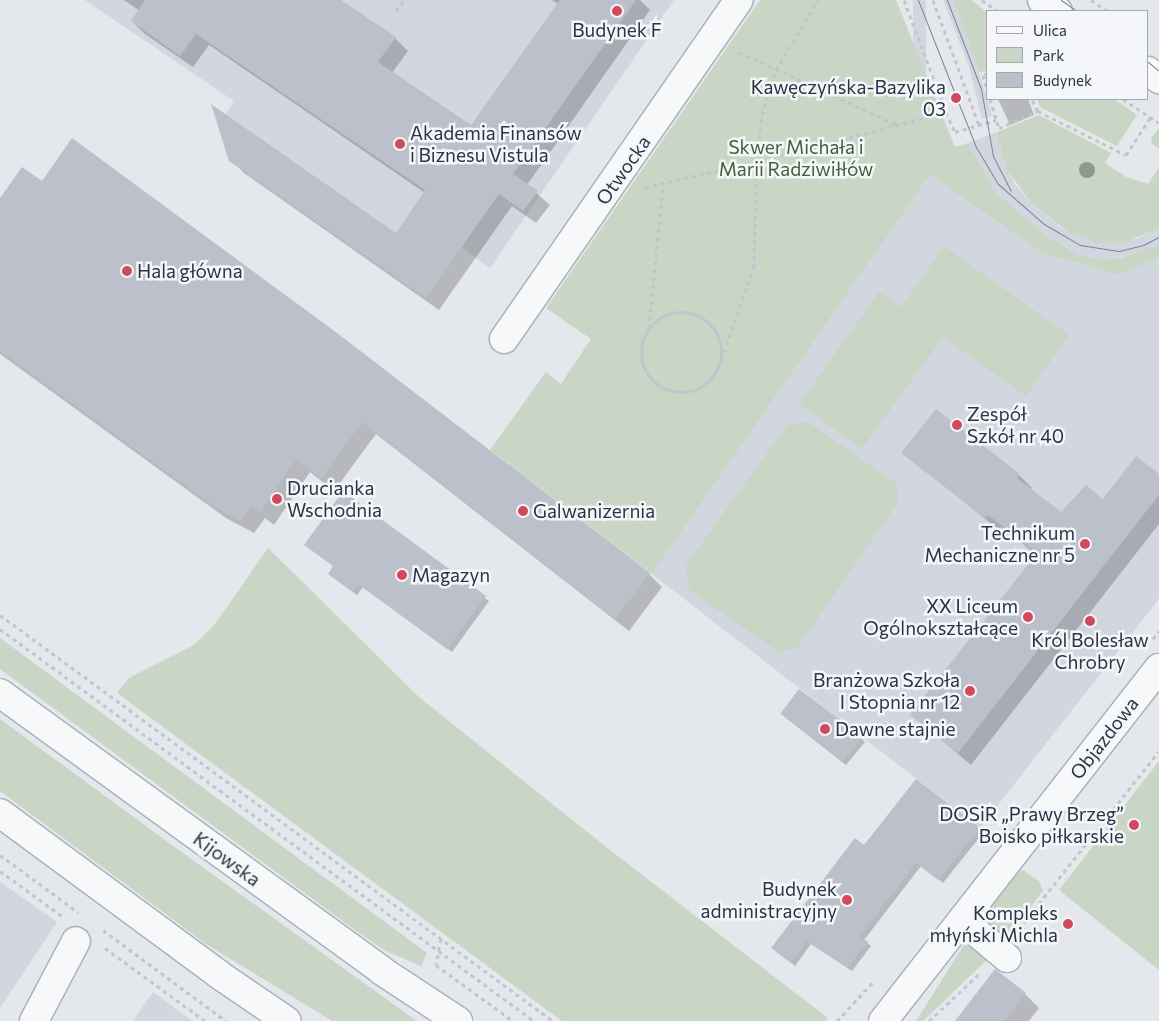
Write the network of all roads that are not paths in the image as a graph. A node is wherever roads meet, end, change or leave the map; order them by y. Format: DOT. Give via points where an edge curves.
graph roads {
  1 [pos="739,0"];
  2 [pos="1042,0"];
  3 [pos="1057,10"];
  4 [pos="504,339"];
  5 [pos="1159,668"];
  6 [pos="0,693"];
  7 [pos="0,813"];
  8 [pos="962,920"];
  9 [pos="75,925"];
  10 [pos="1004,956"];
  11 [pos="34,1021"];
  12 [pos="287,1021"];
  13 [pos="458,1021"];
  14 [pos="883,1021"];
  1 -- 4 [label="street, Otwocka"];
  2 -- 3 [label="street"];
  5 -- 8 [label="street, Objazdowa"];
  6 -- 13 [label="street, Kijowska" via="382,971"];
  7 -- 12 [label="street"];
  8 -- 10 [label="street"];
  8 -- 14 [label="street, Objazdowa"];
  9 -- 11 [label="street"];
}
